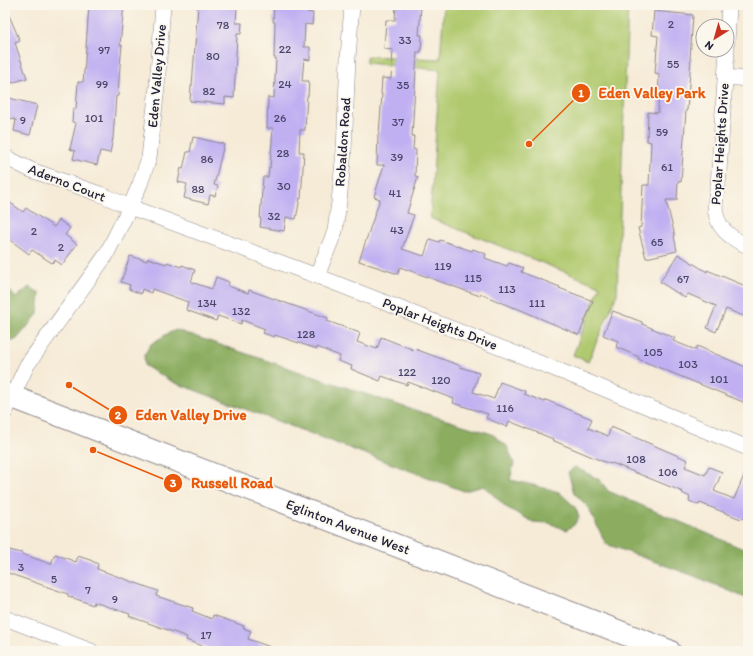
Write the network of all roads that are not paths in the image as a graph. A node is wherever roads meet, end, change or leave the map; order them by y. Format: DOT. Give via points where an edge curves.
graph roads {
  1 [pos="163,5"];
  2 [pos="352,5"];
  3 [pos="729,5"];
  4 [pos="728,18"];
  5 [pos="726,58"];
  6 [pos="725,76"];
  7 [pos="748,79"];
  8 [pos="5,157"];
  9 [pos="130,207"];
  10 [pos="748,246"];
  11 [pos="317,276"];
  12 [pos="7,401"];
  13 [pos="748,448"];
  14 [pos="5,618"];
  15 [pos="91,651"];
  16 [pos="669,651"];
  1 -- 9 [label="street, Eden Valley Drive" via="149,158"];
  2 -- 11 [label="street, Robaldon Road" via="339,202 335,231"];
  3 -- 4 [label="street"];
  5 -- 6 [label="street, Poplar Heights Drive"];
  6 -- 7 [label="street"];
  6 -- 10 [label="street, Poplar Heights Drive" via="716,215 730,236"];
  8 -- 9 [label="street, Aderno Court" via="31,170"];
  9 -- 11 [label="street, Poplar Heights Drive"];
  9 -- 12 [label="street, Eden Valley Drive" via="106,255 27,365"];
  11 -- 13 [label="street, Poplar Heights Drive" via="573,376"];
  12 -- 16 [label="main road, Eglinton Avenue West"];
  14 -- 15 [label="street"];
}
